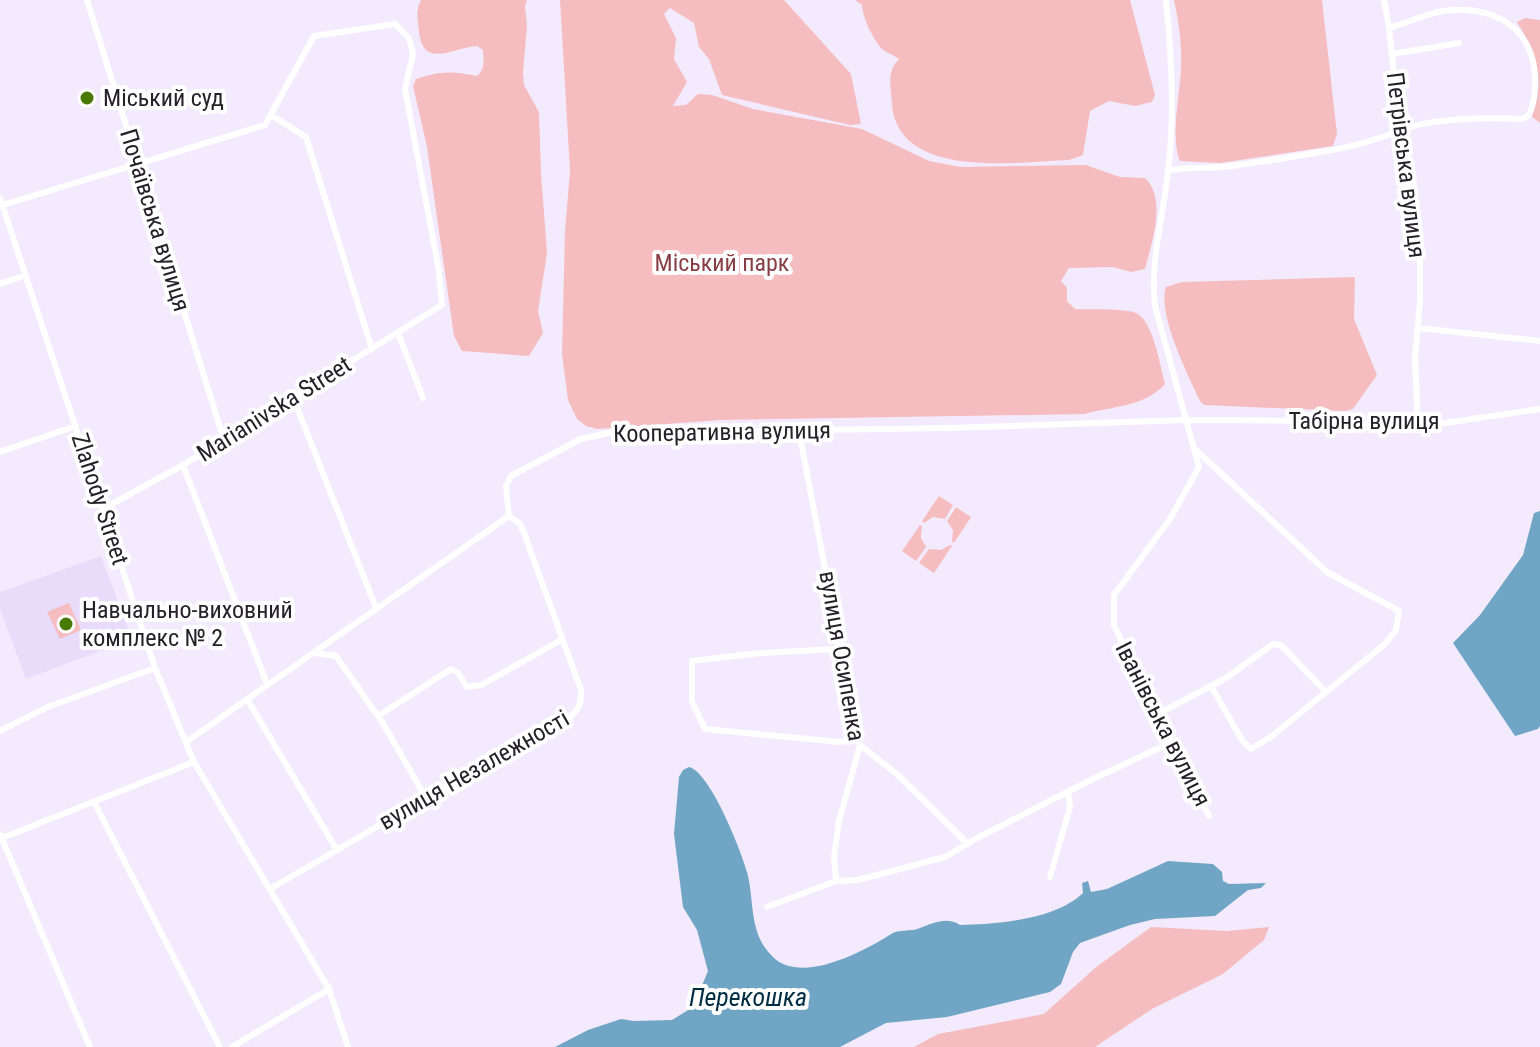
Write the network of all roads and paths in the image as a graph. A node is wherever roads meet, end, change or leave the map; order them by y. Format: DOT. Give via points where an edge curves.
graph roads {
  1 [pos="87,0"];
  2 [pos="1166,0"];
  3 [pos="1384,0"];
  4 [pos="1441,0"];
  5 [pos="1439,12"];
  6 [pos="1389,28"];
  7 [pos="1459,43"];
  8 [pos="1392,54"];
  9 [pos="271,115"];
  10 [pos="1400,130"];
  11 [pos="138,165"];
  12 [pos="1168,171"];
  13 [pos="2,202"];
  14 [pos="26,275"];
  15 [pos="0,284"];
  16 [pos="1418,328"];
  17 [pos="398,333"];
  18 [pos="1540,341"];
  19 [pos="372,349"];
  20 [pos="293,397"];
  21 [pos="423,398"];
  22 [pos="1540,409"];
  23 [pos="1186,420"];
  24 [pos="76,426"];
  25 [pos="1418,427"];
  26 [pos="799,431"];
  27 [pos="1191,439"];
  28 [pos="224,440"];
  29 [pos="0,452"];
  30 [pos="183,465"];
  31 [pos="103,509"];
  32 [pos="509,516"];
  33 [pos="376,608"];
  34 [pos="561,640"];
  35 [pos="838,649"];
  36 [pos="316,653"];
  37 [pos="155,668"];
  38 [pos="267,684"];
  39 [pos="1211,686"];
  40 [pos="1325,691"];
  41 [pos="247,699"];
  42 [pos="1156,715"];
  43 [pos="378,716"];
  44 [pos="0,731"];
  45 [pos="186,742"];
  46 [pos="859,742"];
  47 [pos="1170,743"];
  48 [pos="194,762"];
  49 [pos="1068,792"];
  50 [pos="426,798"];
  51 [pos="94,802"];
  52 [pos="1209,816"];
  53 [pos="1,836"];
  54 [pos="968,844"];
  55 [pos="337,850"];
  56 [pos="1050,877"];
  57 [pos="836,881"];
  58 [pos="270,889"];
  59 [pos="767,907"];
  60 [pos="329,989"];
  61 [pos="90,1047"];
  62 [pos="220,1047"];
  63 [pos="232,1047"];
  64 [pos="348,1047"];
  1 -- 11 [label="street, Почаївська вулиця"];
  2 -- 12 [label="street, Іванівська вулиця" via="1173,110"];
  3 -- 6 [label="street, Петрівська вулиця"];
  4 -- 5 [label="street"];
  5 -- 6 [label="street"];
  5 -- 10 [label="street" via="1483,13 1507,20 1524,37 1536,79 1531,110 1523,119 1478,118"];
  6 -- 8 [label="street, Петрівська вулиця"];
  7 -- 8 [label="street"];
  8 -- 10 [label="street, Петрівська вулиця"];
  9 -- 11 [label="street" via="265,125"];
  9 -- 17 [label="street, Marianivska Street" via="314,36 395,24 409,38 413,54 405,89 442,305"];
  9 -- 19 [label="street" via="306,137"];
  10 -- 12 [label="street" via="1335,149"];
  10 -- 16 [label="street, Петрівська вулиця" via="1413,176 1420,242"];
  11 -- 13 [label="street"];
  11 -- 28 [label="street, Почаївська вулиця"];
  12 -- 23 [label="street, Іванівська вулиця" via="1152,279"];
  13 -- 14 [label="street, Zlahody Street"];
  14 -- 15 [label="street"];
  14 -- 24 [label="street, Zlahody Street"];
  16 -- 18 [label="street"];
  16 -- 25 [label="street, Петрівська вулиця"];
  17 -- 19 [label="street, Marianivska Street"];
  17 -- 21 [label="street"];
  19 -- 20 [label="street, Marianivska Street"];
  20 -- 28 [label="street, Marianivska Street"];
  20 -- 33 [label="street"];
  22 -- 25 [label="street, Табірна вулиця"];
  23 -- 25 [label="street, Табірна вулиця"];
  23 -- 26 [label="street, Кооперативна вулиця"];
  23 -- 27 [label="street, Іванівська вулиця"];
  24 -- 29 [label="street"];
  24 -- 31 [label="street, Zlahody Street"];
  26 -- 32 [label="street, Кооперативна вулиця" via="608,433 581,439 511,476 506,486"];
  26 -- 35 [label="street, вулиця Осипенка"];
  27 -- 40 [label="street" via="1199,454 1327,572 1399,611 1396,630 1385,644"];
  27 -- 42 [label="street, Іванівська вулиця" via="1199,467 1170,519 1114,595 1114,625"];
  28 -- 30 [label="street, Marianivska Street"];
  30 -- 31 [label="street, Marianivska Street"];
  30 -- 38 [label="street"];
  31 -- 37 [label="street, Zlahody Street"];
  32 -- 33 [label="street"];
  32 -- 34 [label="street, вулиця Незалежності" via="524,533"];
  33 -- 36 [label="street"];
  34 -- 43 [label="street" via="481,685 467,687 451,669"];
  34 -- 50 [label="street, вулиця Незалежності" via="581,690 579,708"];
  35 -- 46 [label="street, вулиця Осипенка" via="850,722"];
  35 -- 46 [label="street" via="692,661 692,702 705,729"];
  36 -- 38 [label="street"];
  36 -- 43 [label="street" via="336,656"];
  37 -- 44 [label="street" via="50,706"];
  37 -- 45 [label="street, Zlahody Street"];
  38 -- 41 [label="street"];
  39 -- 40 [label="street" via="1273,644 1281,645"];
  39 -- 40 [label="street" via="1251,749"];
  39 -- 42 [label="street"];
  41 -- 45 [label="street"];
  41 -- 55 [label="street"];
  42 -- 47 [label="street, Іванівська вулиця"];
  43 -- 50 [label="street"];
  45 -- 48 [label="street, Zlahody Street"];
  46 -- 54 [label="street"];
  46 -- 57 [label="street, вулиця Осипенка" via="839,821"];
  47 -- 49 [label="street"];
  47 -- 52 [label="street, Іванівська вулиця"];
  48 -- 51 [label="street"];
  48 -- 58 [label="street, Zlahody Street"];
  49 -- 54 [label="street"];
  49 -- 56 [label="street" via="1070,807"];
  50 -- 55 [label="street, вулиця Незалежності"];
  51 -- 53 [label="street"];
  51 -- 62 [label="street"];
  53 -- 61 [label="street"];
  54 -- 57 [label="street" via="945,857"];
  55 -- 58 [label="street, вулиця Незалежності"];
  57 -- 59 [label="street"];
  58 -- 60 [label="street, Zlahody Street"];
  60 -- 63 [label="street"];
  60 -- 64 [label="street, Zlahody Street"];
}
